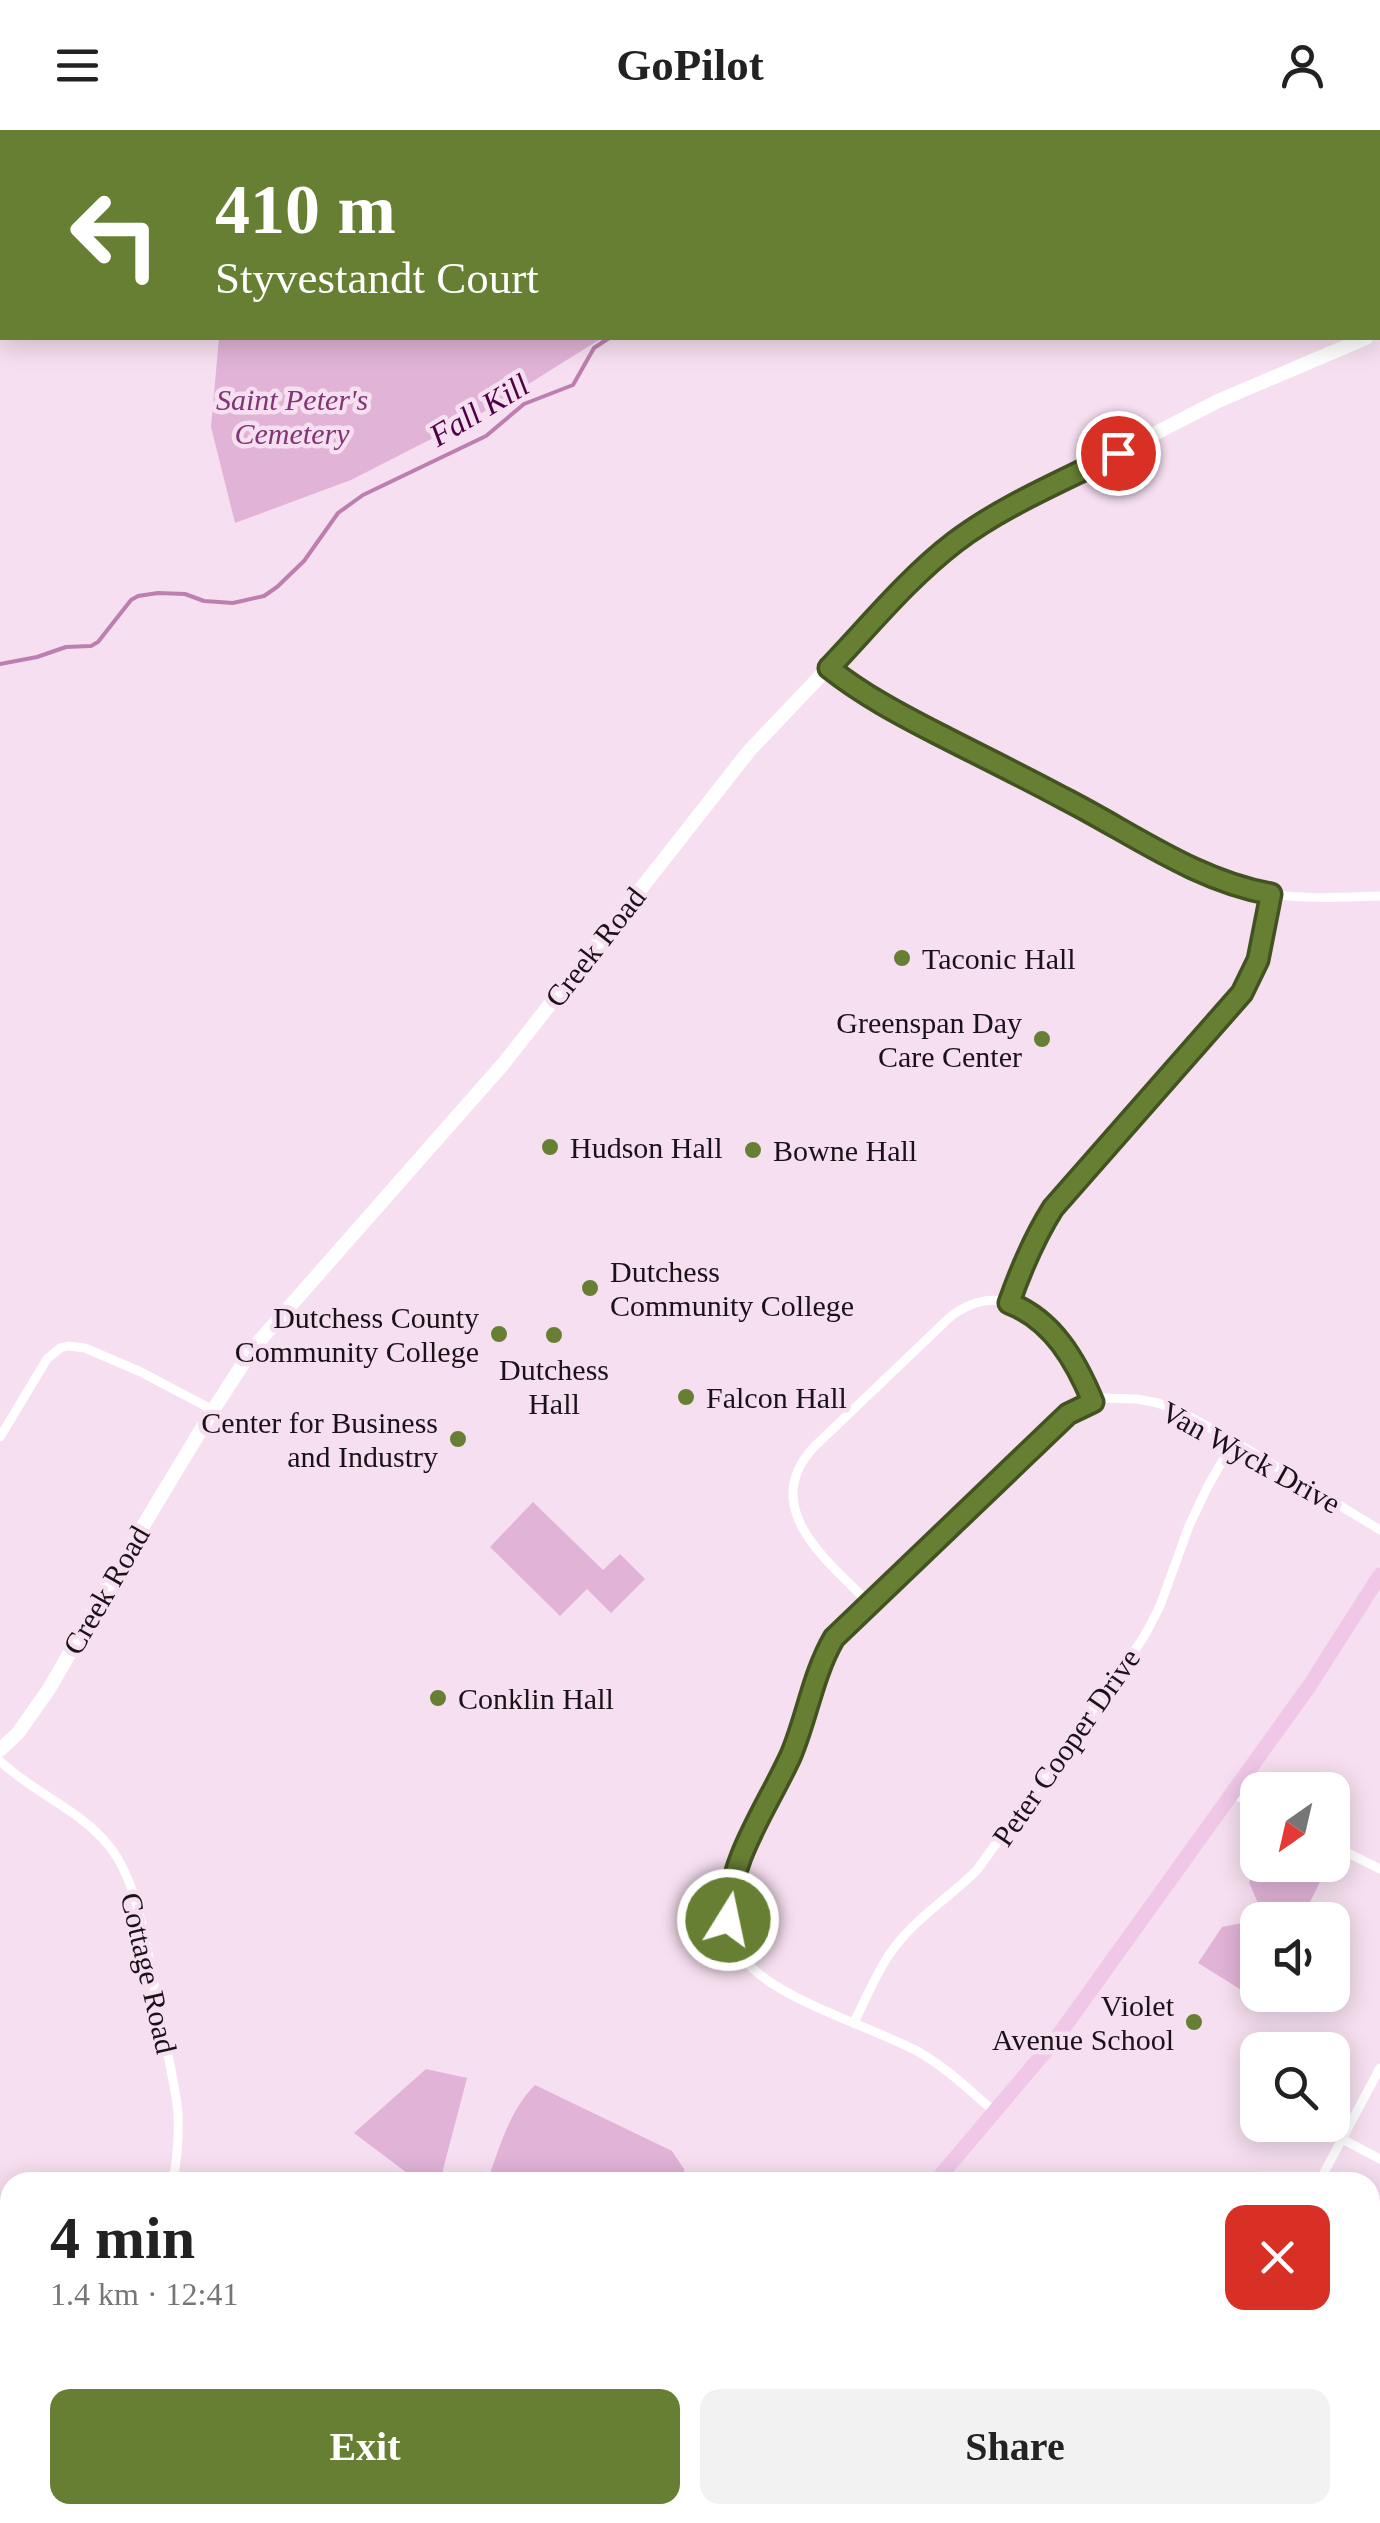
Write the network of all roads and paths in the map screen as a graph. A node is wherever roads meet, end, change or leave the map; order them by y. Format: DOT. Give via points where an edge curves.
graph roads {
  1 [pos="1361,340"];
  2 [pos="829,668"];
  3 [pos="1271,894"];
  4 [pos="1380,896"];
  5 [pos="1009,1303"];
  6 [pos="1093,1402"];
  7 [pos="212,1410"];
  8 [pos="0,1437"];
  9 [pos="1234,1441"];
  10 [pos="1380,1530"];
  11 [pos="1380,1575"];
  12 [pos="870,1604"];
  13 [pos="0,1750"];
  14 [pos="0,1761"];
  15 [pos="1232,1794"];
  16 [pos="1240,1798"];
  17 [pos="1350,1854"];
  18 [pos="1380,1869"];
  19 [pos="854,2022"];
  20 [pos="1380,2068"];
  21 [pos="996,2112"];
  22 [pos="1350,2124"];
  23 [pos="1340,2142"];
  24 [pos="1348,2142"];
  25 [pos="1380,2159"];
  26 [pos="173,2172"];
  27 [pos="944,2172"];
  28 [pos="1324,2172"];
  1 -- 2 [label="street, Creek Road" via="1218,402 976,528 918,574"];
  2 -- 3 [label="street" via="882,704 1192,868"];
  2 -- 7 [label="street, Creek Road" via="737,765 504,1063 278,1317"];
  3 -- 4 [label="street"];
  3 -- 5 [label="street" via="1247,986 1053,1208"];
  5 -- 6 [label="street" via="1029,1310 1055,1336"];
  5 -- 12 [label="street" via="966,1306 949,1318 798,1470 794,1500 800,1526"];
  6 -- 9 [label="street, Van Wyck Drive" via="1158,1403"];
  6 -- 12 [label="street" via="1068,1414"];
  7 -- 8 [label="street" via="141,1372 68,1346 48,1359"];
  7 -- 13 [label="street, Creek Road" via="49,1689"];
  9 -- 10 [label="street, Van Wyck Drive"];
  9 -- 19 [label="street, Peter Cooper Drive" via="1189,1526 1160,1606 1125,1666 977,1870 892,1950"];
  11 -- 15 [label="main road"];
  12 -- 19 [label="street" via="826,1651 791,1754 742,1852 728,1898 732,1938 742,1958 781,1989"];
  14 -- 26 [label="street, Cottage Road" via="98,1834 128,1878 176,2095"];
  15 -- 16 [label="street"];
  15 -- 21 [label="main road"];
  17 -- 18 [label="street"];
  19 -- 21 [label="street" via="938,2064"];
  20 -- 22 [label="street"];
  21 -- 27 [label="main road"];
  23 -- 28 [label="street"];
  24 -- 25 [label="street"];
}
